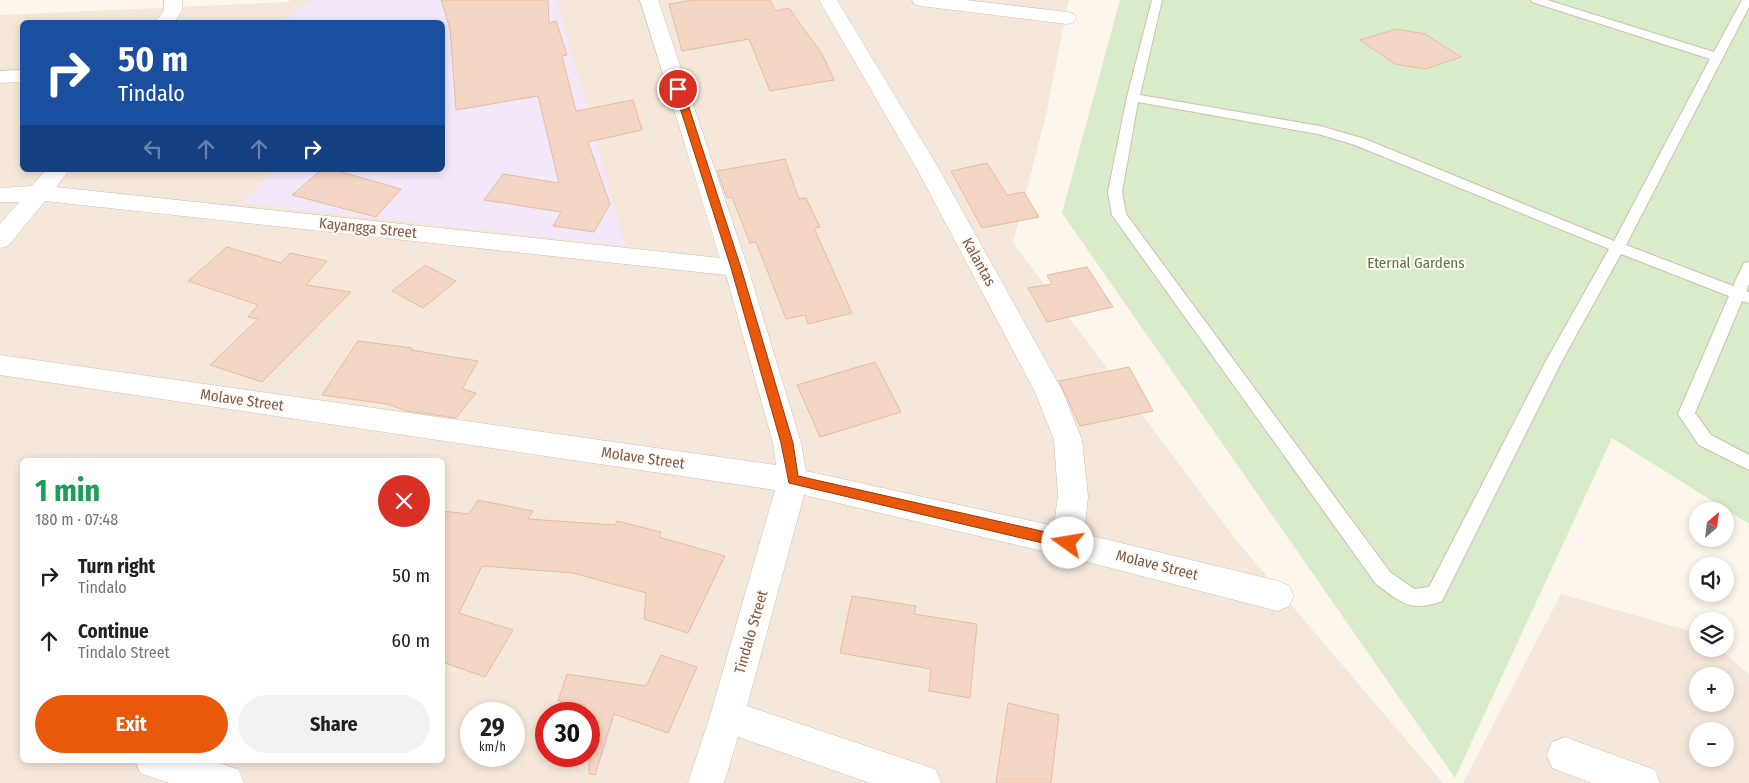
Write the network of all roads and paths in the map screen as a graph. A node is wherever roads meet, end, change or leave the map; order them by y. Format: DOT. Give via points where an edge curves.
graph roads {
  1 [pos="173,0"];
  2 [pos="649,0"];
  3 [pos="828,0"];
  4 [pos="921,0"];
  5 [pos="1157,0"];
  6 [pos="1536,0"];
  7 [pos="1747,0"];
  8 [pos="1067,18"];
  9 [pos="166,20"];
  10 [pos="1717,57"];
  11 [pos="20,76"];
  12 [pos="0,77"];
  13 [pos="1133,97"];
  14 [pos="56,172"];
  15 [pos="40,193"];
  16 [pos="0,195"];
  17 [pos="0,240"];
  18 [pos="1617,248"];
  19 [pos="736,268"];
  20 [pos="1749,268"];
  21 [pos="1744,296"];
  22 [pos="0,365"];
  23 [pos="1749,463"];
  24 [pos="793,480"];
  25 [pos="1068,543"];
  26 [pos="1278,596"];
  27 [pos="727,716"];
  28 [pos="1565,755"];
  29 [pos="163,763"];
  30 [pos="226,783"];
  31 [pos="706,783"];
  32 [pos="923,783"];
  33 [pos="1642,783"];
  1 -- 9 [label="street" via="173,11"];
  2 -- 19 [label="street"];
  3 -- 25 [label="street, Kalantas" via="932,178 1049,392 1068,440 1073,496"];
  4 -- 8 [label="street"];
  5 -- 13 [label="lane"];
  6 -- 10 [label="lane"];
  7 -- 10 [label="lane"];
  10 -- 18 [label="lane"];
  11 -- 12 [label="street"];
  13 -- 18 [label="lane" via="1320,130 1360,142"];
  13 -- 18 [label="lane" via="1115,192 1119,215 1383,578 1411,598 1435,595 1555,359"];
  14 -- 15 [label="street"];
  15 -- 16 [label="street, Kayangga Street"];
  15 -- 17 [label="street"];
  15 -- 19 [label="street, Kayangga Street"];
  18 -- 21 [label="lane"];
  19 -- 24 [label="street" via="787,443"];
  20 -- 21 [label="lane"];
  21 -- 23 [label="lane" via="1686,414 1705,440"];
  22 -- 24 [label="street, Molave Street"];
  24 -- 25 [label="street, Molave Street"];
  24 -- 27 [label="street, Tindalo Street"];
  25 -- 26 [label="street, Molave Street"];
  27 -- 31 [label="street, Tindalo Street"];
  27 -- 32 [label="street"];
  28 -- 33 [label="street"];
  29 -- 30 [label="street"];
}
